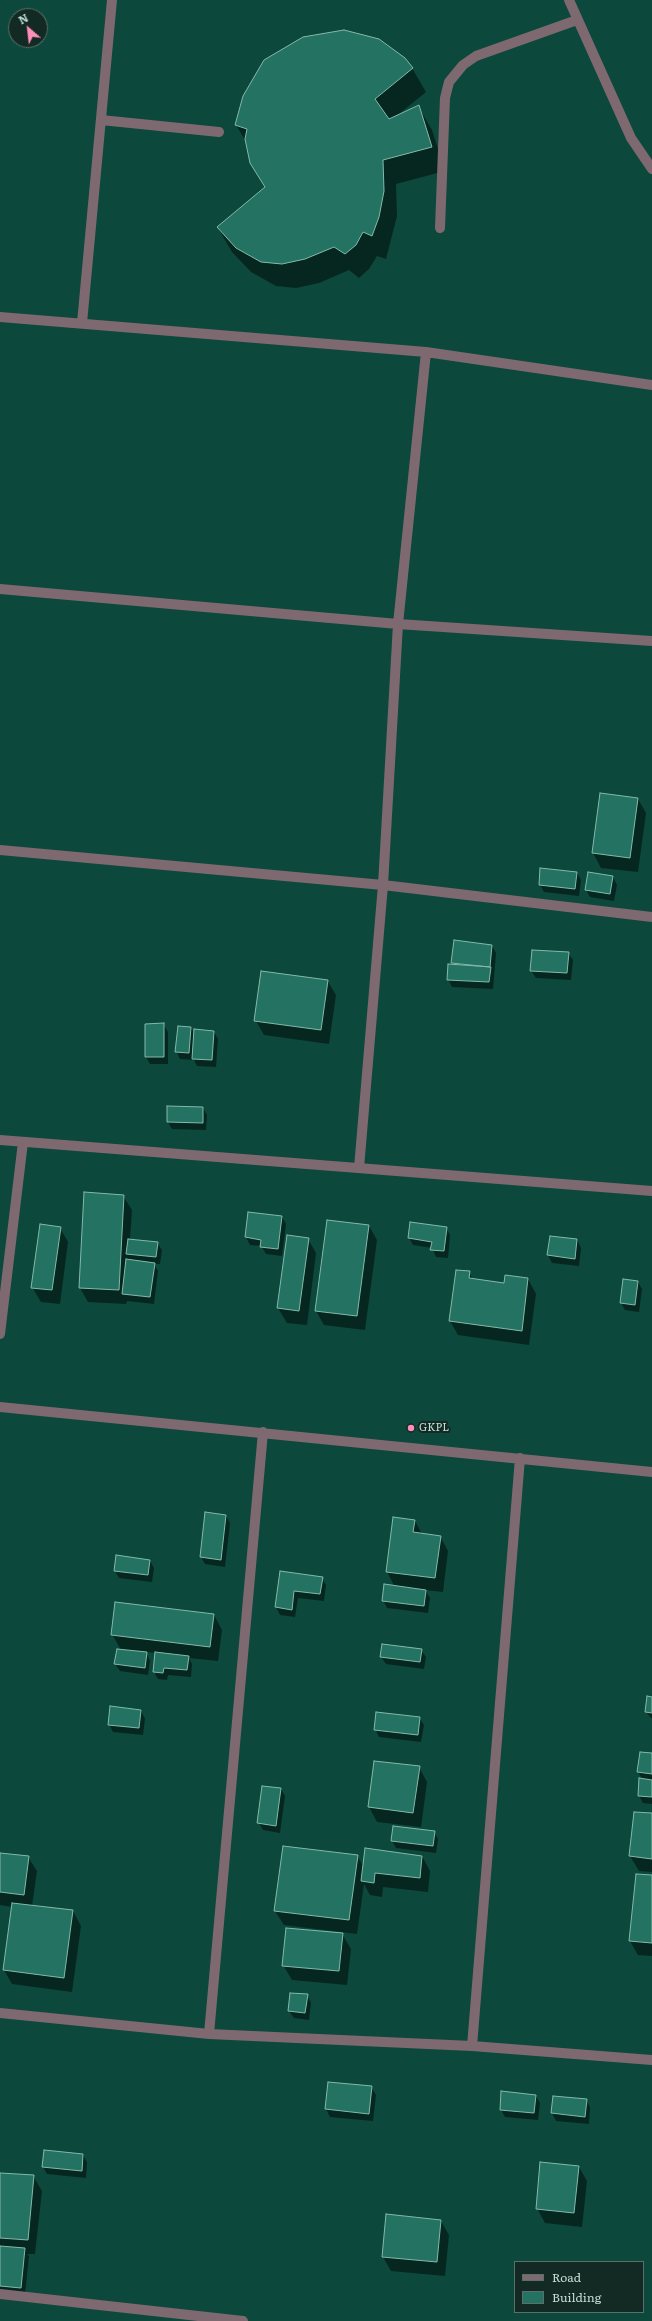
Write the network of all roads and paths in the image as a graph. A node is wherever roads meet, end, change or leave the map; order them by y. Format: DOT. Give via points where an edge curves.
graph roads {
  1 [pos="112,0"];
  2 [pos="568,0"];
  3 [pos="577,20"];
  4 [pos="101,120"];
  5 [pos="219,132"];
  6 [pos="652,169"];
  7 [pos="440,228"];
  8 [pos="0,317"];
  9 [pos="82,324"];
  10 [pos="426,352"];
  11 [pos="652,385"];
  12 [pos="0,589"];
  13 [pos="398,624"];
  14 [pos="652,641"];
  15 [pos="0,850"];
  16 [pos="383,885"];
  17 [pos="652,917"];
  18 [pos="0,1140"];
  19 [pos="22,1142"];
  20 [pos="359,1168"];
  21 [pos="652,1191"];
  22 [pos="0,1334"];
  23 [pos="0,1407"];
  24 [pos="263,1432"];
  25 [pos="520,1458"];
  26 [pos="652,1472"];
  27 [pos="0,2013"];
  28 [pos="209,2034"];
  29 [pos="472,2046"];
  30 [pos="652,2060"];
  31 [pos="0,2294"];
  32 [pos="243,2321"];
  1 -- 4 [label="street"];
  2 -- 3 [label="street"];
  3 -- 6 [label="street" via="631,138"];
  3 -- 7 [label="street" via="476,56 463,65 448,82 444,98"];
  4 -- 5 [label="street"];
  4 -- 9 [label="street"];
  8 -- 9 [label="street"];
  9 -- 10 [label="street"];
  10 -- 11 [label="street"];
  10 -- 13 [label="street"];
  12 -- 13 [label="street"];
  13 -- 14 [label="street"];
  13 -- 16 [label="street"];
  15 -- 16 [label="street"];
  16 -- 17 [label="street"];
  16 -- 20 [label="street"];
  18 -- 19 [label="street"];
  19 -- 20 [label="street"];
  19 -- 22 [label="street"];
  20 -- 21 [label="street"];
  23 -- 24 [label="street"];
  24 -- 25 [label="street"];
  24 -- 28 [label="street"];
  25 -- 26 [label="street"];
  25 -- 29 [label="street"];
  27 -- 28 [label="street"];
  28 -- 29 [label="street"];
  29 -- 30 [label="street"];
  31 -- 32 [label="street"];
}
